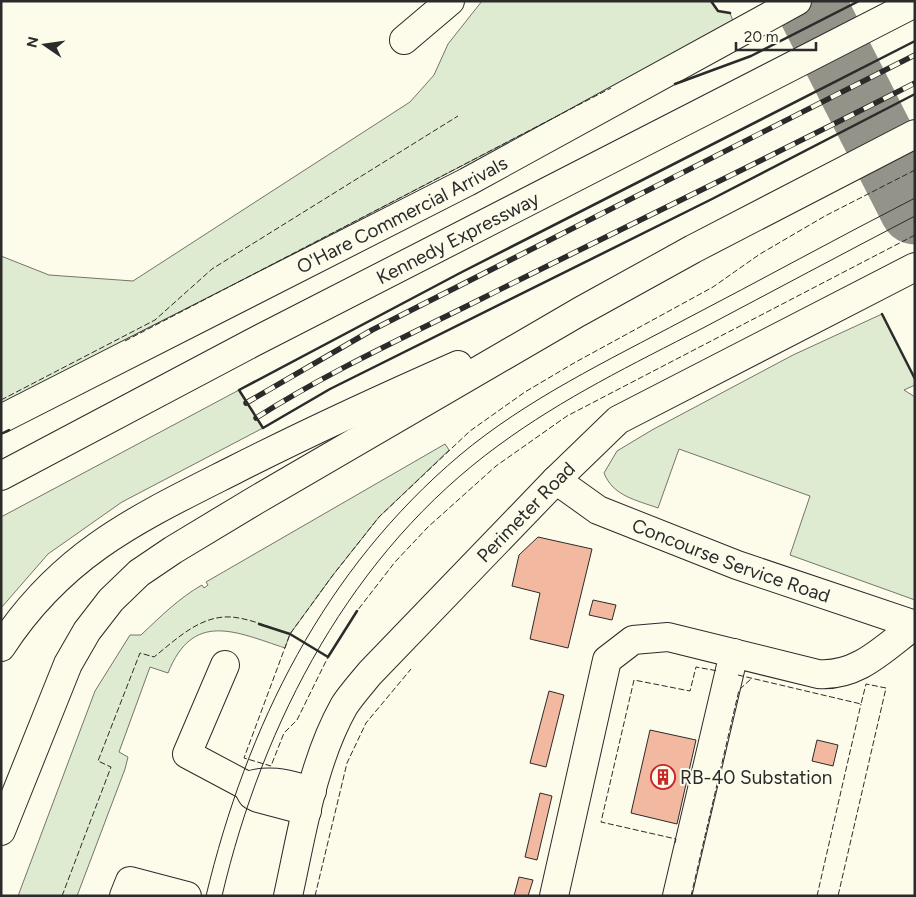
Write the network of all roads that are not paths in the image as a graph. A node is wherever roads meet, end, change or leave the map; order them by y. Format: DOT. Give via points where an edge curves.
graph roads {
  1 [pos="450,1"];
  2 [pos="797,1"];
  3 [pos="915,3"];
  4 [pos="404,40"];
  5 [pos="915,134"];
  6 [pos="915,267"];
  7 [pos="579,312"];
  8 [pos="1,419"];
  9 [pos="1,476"];
  10 [pos="556,480"];
  11 [pos="915,625"];
  12 [pos="1,647"];
  13 [pos="734,653"];
  14 [pos="225,665"];
  15 [pos="310,801"];
  16 [pos="1,831"];
  17 [pos="124,896"];
  18 [pos="186,896"];
  19 [pos="288,896"];
  20 [pos="554,896"];
  21 [pos="677,896"];
  1 -- 4 [label="main road"];
  2 -- 8 [label="main road, O'Hare Commercial Arrivals" via="467,182"];
  3 -- 9 [label="main road, Kennedy Expressway" via="252,343"];
  5 -- 7 [label="main road"];
  6 -- 10 [label="main road, Perimeter Road" via="618,420"];
  7 -- 12 [label="main road" via="336,418 133,521 76,561 46,588"];
  7 -- 16 [label="main road" via="256,500 139,573 111,600 87,631 68,664"];
  10 -- 11 [label="main road, Concourse Service Road" via="598,510 737,564"];
  10 -- 15 [label="main road, Perimeter Road" via="370,673 345,705 328,740"];
  11 -- 13 [label="main road" via="856,669 834,675"];
  13 -- 20 [label="main road" via="668,637 633,640 607,660"];
  13 -- 21 [label="main road"];
  14 -- 15 [label="main road" via="187,754 247,786 272,781"];
  15 -- 19 [label="main road, Perimeter Road"];
  17 -- 18 [label="main road" via="130,880"];
}
